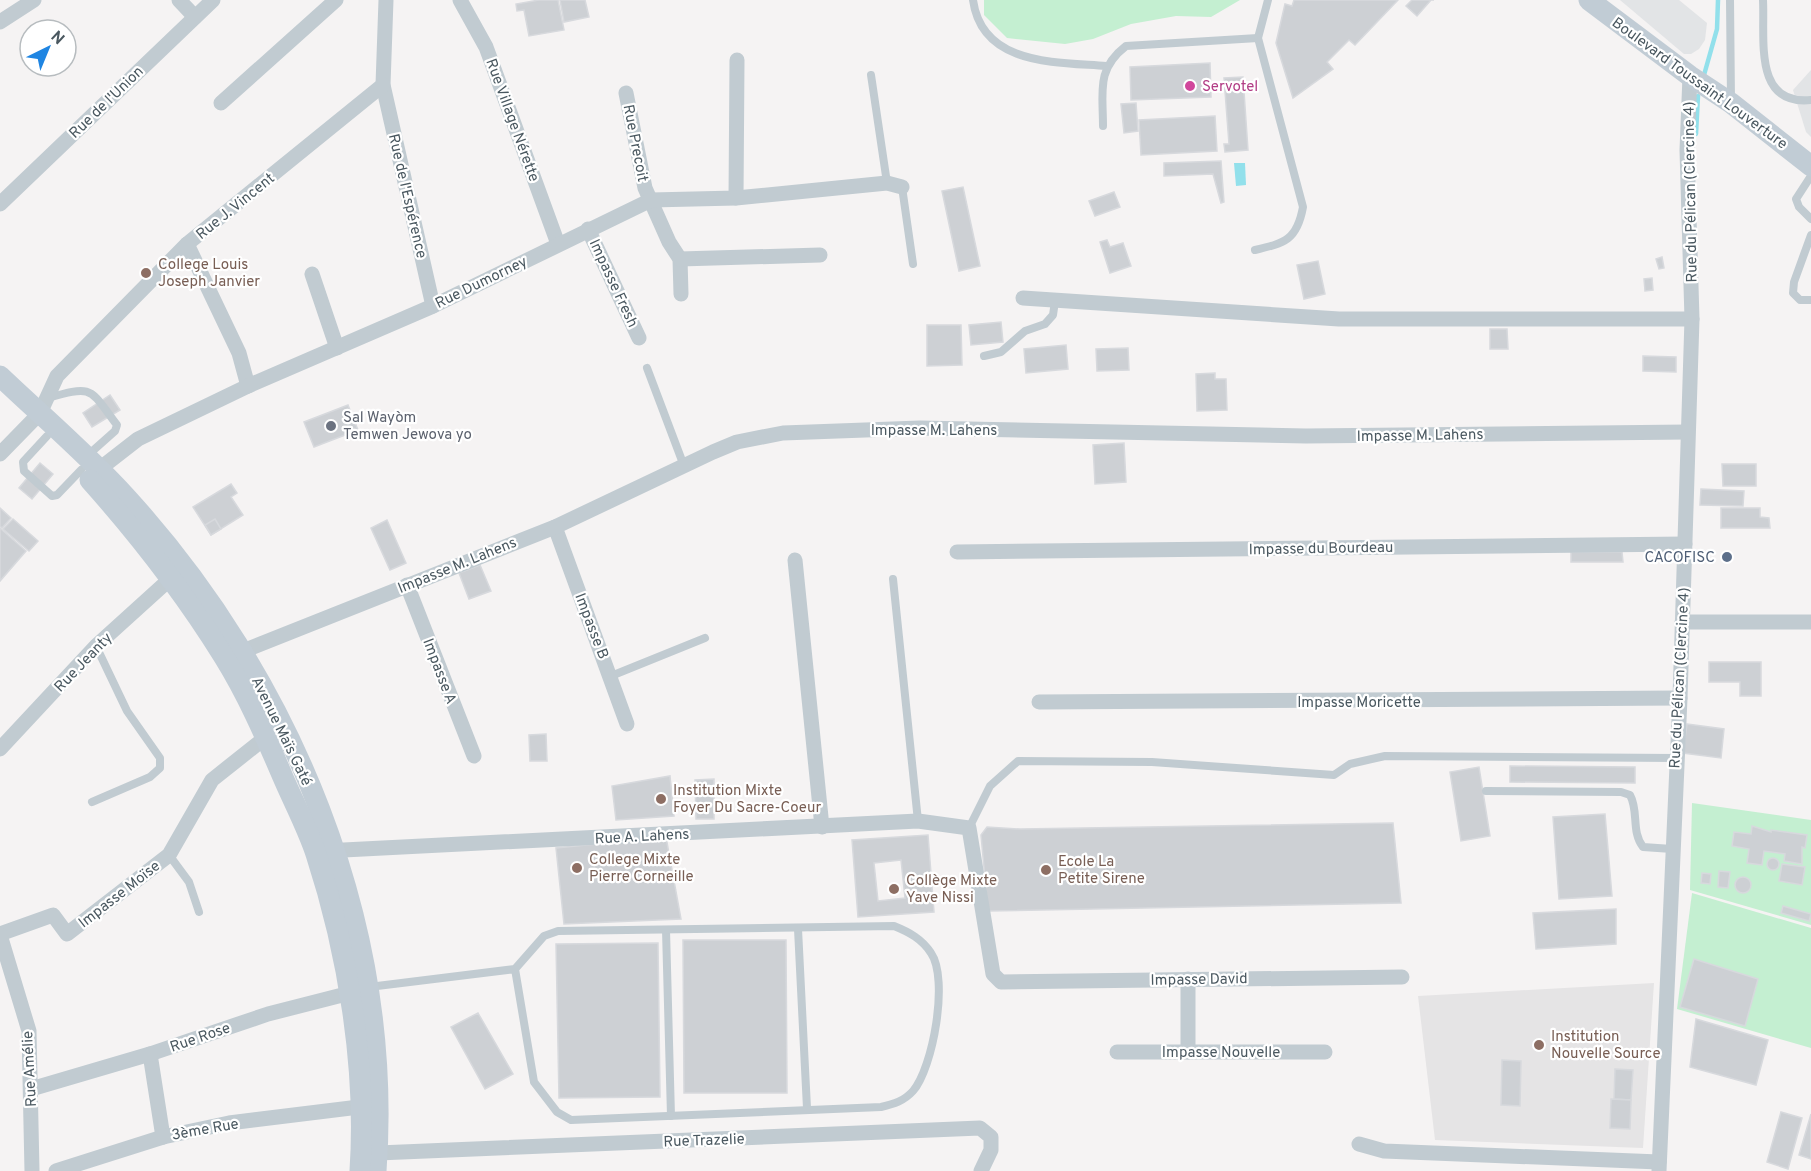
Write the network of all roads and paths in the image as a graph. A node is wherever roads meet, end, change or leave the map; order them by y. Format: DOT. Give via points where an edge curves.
graph roads {
  1 [pos="34,0"];
  2 [pos="179,0"];
  3 [pos="213,0"];
  4 [pos="336,0"];
  5 [pos="386,0"];
  6 [pos="460,0"];
  7 [pos="973,0"];
  8 [pos="1268,0"];
  9 [pos="1589,0"];
  10 [pos="1730,0"];
  11 [pos="1763,0"];
  12 [pos="195,17"];
  13 [pos="0,21"];
  14 [pos="1258,38"];
  15 [pos="737,60"];
  16 [pos="1106,66"];
  17 [pos="871,75"];
  18 [pos="1690,76"];
  19 [pos="383,85"];
  20 [pos="626,93"];
  21 [pos="1811,100"];
  22 [pos="221,103"];
  23 [pos="1731,103"];
  24 [pos="1103,126"];
  25 [pos="1811,166"];
  26 [pos="1811,176"];
  27 [pos="887,183"];
  28 [pos="902,187"];
  29 [pos="736,198"];
  30 [pos="651,200"];
  31 [pos="0,204"];
  32 [pos="1811,219"];
  33 [pos="588,229"];
  34 [pos="1811,235"];
  35 [pos="188,244"];
  36 [pos="558,244"];
  37 [pos="1255,250"];
  38 [pos="820,255"];
  39 [pos="680,259"];
  40 [pos="913,264"];
  41 [pos="312,274"];
  42 [pos="681,294"];
  43 [pos="1023,298"];
  44 [pos="1811,300"];
  45 [pos="1055,301"];
  46 [pos="433,306"];
  47 [pos="1692,319"];
  48 [pos="639,338"];
  49 [pos="337,348"];
  50 [pos="984,356"];
  51 [pos="647,368"];
  52 [pos="0,376"];
  53 [pos="248,386"];
  54 [pos="0,393"];
  55 [pos="42,417"];
  56 [pos="1688,432"];
  57 [pos="0,454"];
  58 [pos="685,467"];
  59 [pos="88,469"];
  60 [pos="555,527"];
  61 [pos="1685,544"];
  62 [pos="957,552"];
  63 [pos="795,561"];
  64 [pos="170,579"];
  65 [pos="893,579"];
  66 [pos="407,585"];
  67 [pos="1682,622"];
  68 [pos="1811,622"];
  69 [pos="705,638"];
  70 [pos="96,646"];
  71 [pos="234,654"];
  72 [pos="611,675"];
  73 [pos="1680,698"];
  74 [pos="1039,702"];
  75 [pos="627,724"];
  76 [pos="266,737"];
  77 [pos="0,749"];
  78 [pos="474,756"];
  79 [pos="1676,758"];
  80 [pos="1486,791"];
  81 [pos="92,802"];
  82 [pos="918,821"];
  83 [pos="822,827"];
  84 [pos="969,828"];
  85 [pos="1672,849"];
  86 [pos="326,851"];
  87 [pos="169,855"];
  88 [pos="199,912"];
  89 [pos="798,929"];
  90 [pos="666,930"];
  91 [pos="0,935"];
  92 [pos="515,969"];
  93 [pos="1402,977"];
  94 [pos="1188,979"];
  95 [pos="360,991"];
  96 [pos="1117,1052"];
  97 [pos="1188,1052"];
  98 [pos="1325,1052"];
  99 [pos="150,1054"];
  100 [pos="31,1089"];
  101 [pos="359,1107"];
  102 [pos="807,1108"];
  103 [pos="670,1116"];
  104 [pos="163,1137"];
  105 [pos="1359,1144"];
  106 [pos="377,1162"];
  107 [pos="1659,1166"];
  108 [pos="32,1171"];
  109 [pos="56,1171"];
  110 [pos="360,1171"];
  111 [pos="981,1171"];
  1 -- 13 [label="street"];
  2 -- 12 [label="street"];
  3 -- 12 [label="street, Rue de l'Union"];
  4 -- 22 [label="street"];
  5 -- 19 [label="street, Rue de l'Espérence"];
  6 -- 36 [label="street, Rue Village Nérette" via="486,47"];
  7 -- 16 [label="lane" via="980,24 1001,46 1020,57"];
  8 -- 14 [label="lane"];
  9 -- 18 [label="main road, Boulevard Toussaint Louverture"];
  10 -- 23 [label="lane"];
  11 -- 21 [label="lane" via="1767,76 1773,89 1786,99"];
  12 -- 31 [label="street, Rue de l'Union"];
  14 -- 16 [label="lane" via="1126,46"];
  14 -- 37 [label="lane" via="1303,207 1300,223 1283,243"];
  15 -- 29 [label="street"];
  16 -- 24 [label="lane"];
  17 -- 27 [label="lane"];
  18 -- 23 [label="main road, Boulevard Toussaint Louverture"];
  18 -- 47 [label="street, Rue du Pélican (Clercine 4)" via="1687,150"];
  19 -- 35 [label="street, Rue J. Vincent"];
  19 -- 46 [label="street, Rue de l'Espérence"];
  20 -- 30 [label="street, Rue Precoit" via="645,188"];
  23 -- 25 [label="main road, Boulevard Toussaint Louverture"];
  26 -- 32 [label="lane" via="1796,199"];
  27 -- 28 [label="street, Rue Dumorney"];
  27 -- 29 [label="street, Rue Dumorney"];
  28 -- 40 [label="lane"];
  29 -- 30 [label="street, Rue Dumorney"];
  30 -- 33 [label="street, Rue Dumorney"];
  30 -- 39 [label="street, Rue Precoit"];
  33 -- 36 [label="street, Rue Dumorney"];
  33 -- 48 [label="street, Impasse Fresh"];
  34 -- 44 [label="lane" via="1793,293 1800,300"];
  35 -- 53 [label="street" via="239,353"];
  35 -- 55 [label="street, Rue J. Vincent" via="57,376"];
  36 -- 46 [label="street, Rue Dumorney"];
  38 -- 39 [label="street"];
  39 -- 42 [label="street, Rue Precoit"];
  41 -- 49 [label="street"];
  43 -- 45 [label="street"];
  45 -- 47 [label="street" via="1339,319"];
  45 -- 50 [label="lane" via="1053,315 1045,324 1025,331 1001,352"];
  46 -- 49 [label="street, Rue Dumorney"];
  47 -- 56 [label="street, Rue du Pélican (Clercine 4)"];
  49 -- 53 [label="street, Rue Dumorney"];
  51 -- 58 [label="lane"];
  52 -- 55 [label="main road, Avenue Maïs Gaté"];
  53 -- 59 [label="street, Rue Dumorney" via="138,439"];
  54 -- 55 [label="main road, Avenue Maïs Gaté"];
  55 -- 57 [label="street, Rue J. Vincent"];
  55 -- 59 [label="main road, Avenue Maïs Gaté"];
  55 -- 59 [label="lane" via="23,462 24,471 52,496"];
  55 -- 59 [label="lane" via="80,389 97,398 117,425"];
  56 -- 58 [label="street, Impasse M. Lahens" via="1306,436 920,428 783,433 737,442"];
  56 -- 61 [label="street, Rue du Pélican (Clercine 4)"];
  58 -- 60 [label="street, Impasse M. Lahens"];
  59 -- 64 [label="main road, Avenue Maïs Gaté"];
  59 -- 71 [label="main road, Avenue Maïs Gaté" via="126,497 184,567"];
  60 -- 66 [label="street, Impasse M. Lahens"];
  60 -- 72 [label="street, Impasse B"];
  61 -- 62 [label="street, Impasse du Bourdeau"];
  61 -- 67 [label="street, Rue du Pélican (Clercine 4)"];
  63 -- 83 [label="street"];
  64 -- 70 [label="street, Rue Jeanty"];
  64 -- 71 [label="main road, Avenue Maïs Gaté"];
  65 -- 82 [label="lane"];
  66 -- 71 [label="street, Impasse M. Lahens"];
  66 -- 78 [label="street, Impasse A"];
  67 -- 68 [label="street"];
  67 -- 73 [label="street, Rue du Pélican (Clercine 4)"];
  69 -- 72 [label="lane"];
  70 -- 77 [label="street, Rue Jeanty"];
  70 -- 81 [label="lane" via="127,711 160,758 160,768 150,777"];
  71 -- 76 [label="main road, Avenue Maïs Gaté"];
  71 -- 86 [label="main road, Avenue Maïs Gaté" via="308,782"];
  72 -- 75 [label="street, Impasse B"];
  73 -- 74 [label="street, Impasse Moricette"];
  73 -- 79 [label="street, Rue du Pélican (Clercine 4)"];
  76 -- 86 [label="main road, Avenue Maïs Gaté"];
  76 -- 87 [label="street, Impasse Moïse" via="212,780"];
  79 -- 84 [label="lane" via="1385,756 1350,764 1334,775 1152,762 1018,761 990,786"];
  79 -- 85 [label="street, Rue du Pélican (Clercine 4)"];
  80 -- 85 [label="lane" via="1630,795 1637,839 1643,847"];
  82 -- 83 [label="street, Rue A. Lahens"];
  82 -- 84 [label="street, Rue A. Lahens"];
  83 -- 86 [label="street, Rue A. Lahens"];
  84 -- 94 [label="street, Impasse David" via="996,979"];
  85 -- 107 [label="street, Rue du Pélican (Clercine 4)"];
  86 -- 95 [label="main road, Avenue Maïs Gaté" via="362,946"];
  87 -- 88 [label="lane" via="189,882"];
  87 -- 91 [label="street, Impasse Moïse" via="67,934 53,915"];
  89 -- 90 [label="lane"];
  89 -- 102 [label="lane"];
  89 -- 102 [label="lane" via="894,926 912,934 932,953 940,975 940,1003 923,1075 914,1090 898,1103 881,1107"];
  90 -- 92 [label="lane" via="558,932 544,936"];
  90 -- 103 [label="lane"];
  91 -- 100 [label="street, Rue Amélie" via="29,1031"];
  92 -- 95 [label="lane"];
  92 -- 103 [label="lane" via="534,1082 557,1112 571,1120"];
  93 -- 94 [label="street, Impasse David"];
  94 -- 97 [label="street"];
  95 -- 99 [label="street, Rue Rose" via="268,1014"];
  95 -- 101 [label="main road, Avenue Maïs Gaté"];
  95 -- 106 [label="main road, Avenue Maïs Gaté" via="376,1046"];
  96 -- 97 [label="street, Impasse Nouvelle"];
  97 -- 98 [label="street, Impasse Nouvelle"];
  99 -- 100 [label="street, Rue Rose"];
  99 -- 104 [label="street"];
  100 -- 108 [label="street, Rue Amélie"];
  101 -- 104 [label="street, 3ème Rue" via="229,1123"];
  101 -- 110 [label="main road, Avenue Maïs Gaté"];
  102 -- 103 [label="lane"];
  104 -- 109 [label="street, 3ème Rue"];
  105 -- 107 [label="street" via="1384,1151"];
  106 -- 111 [label="street, Rue Trazelie" via="980,1128 991,1137 991,1150"];
}
